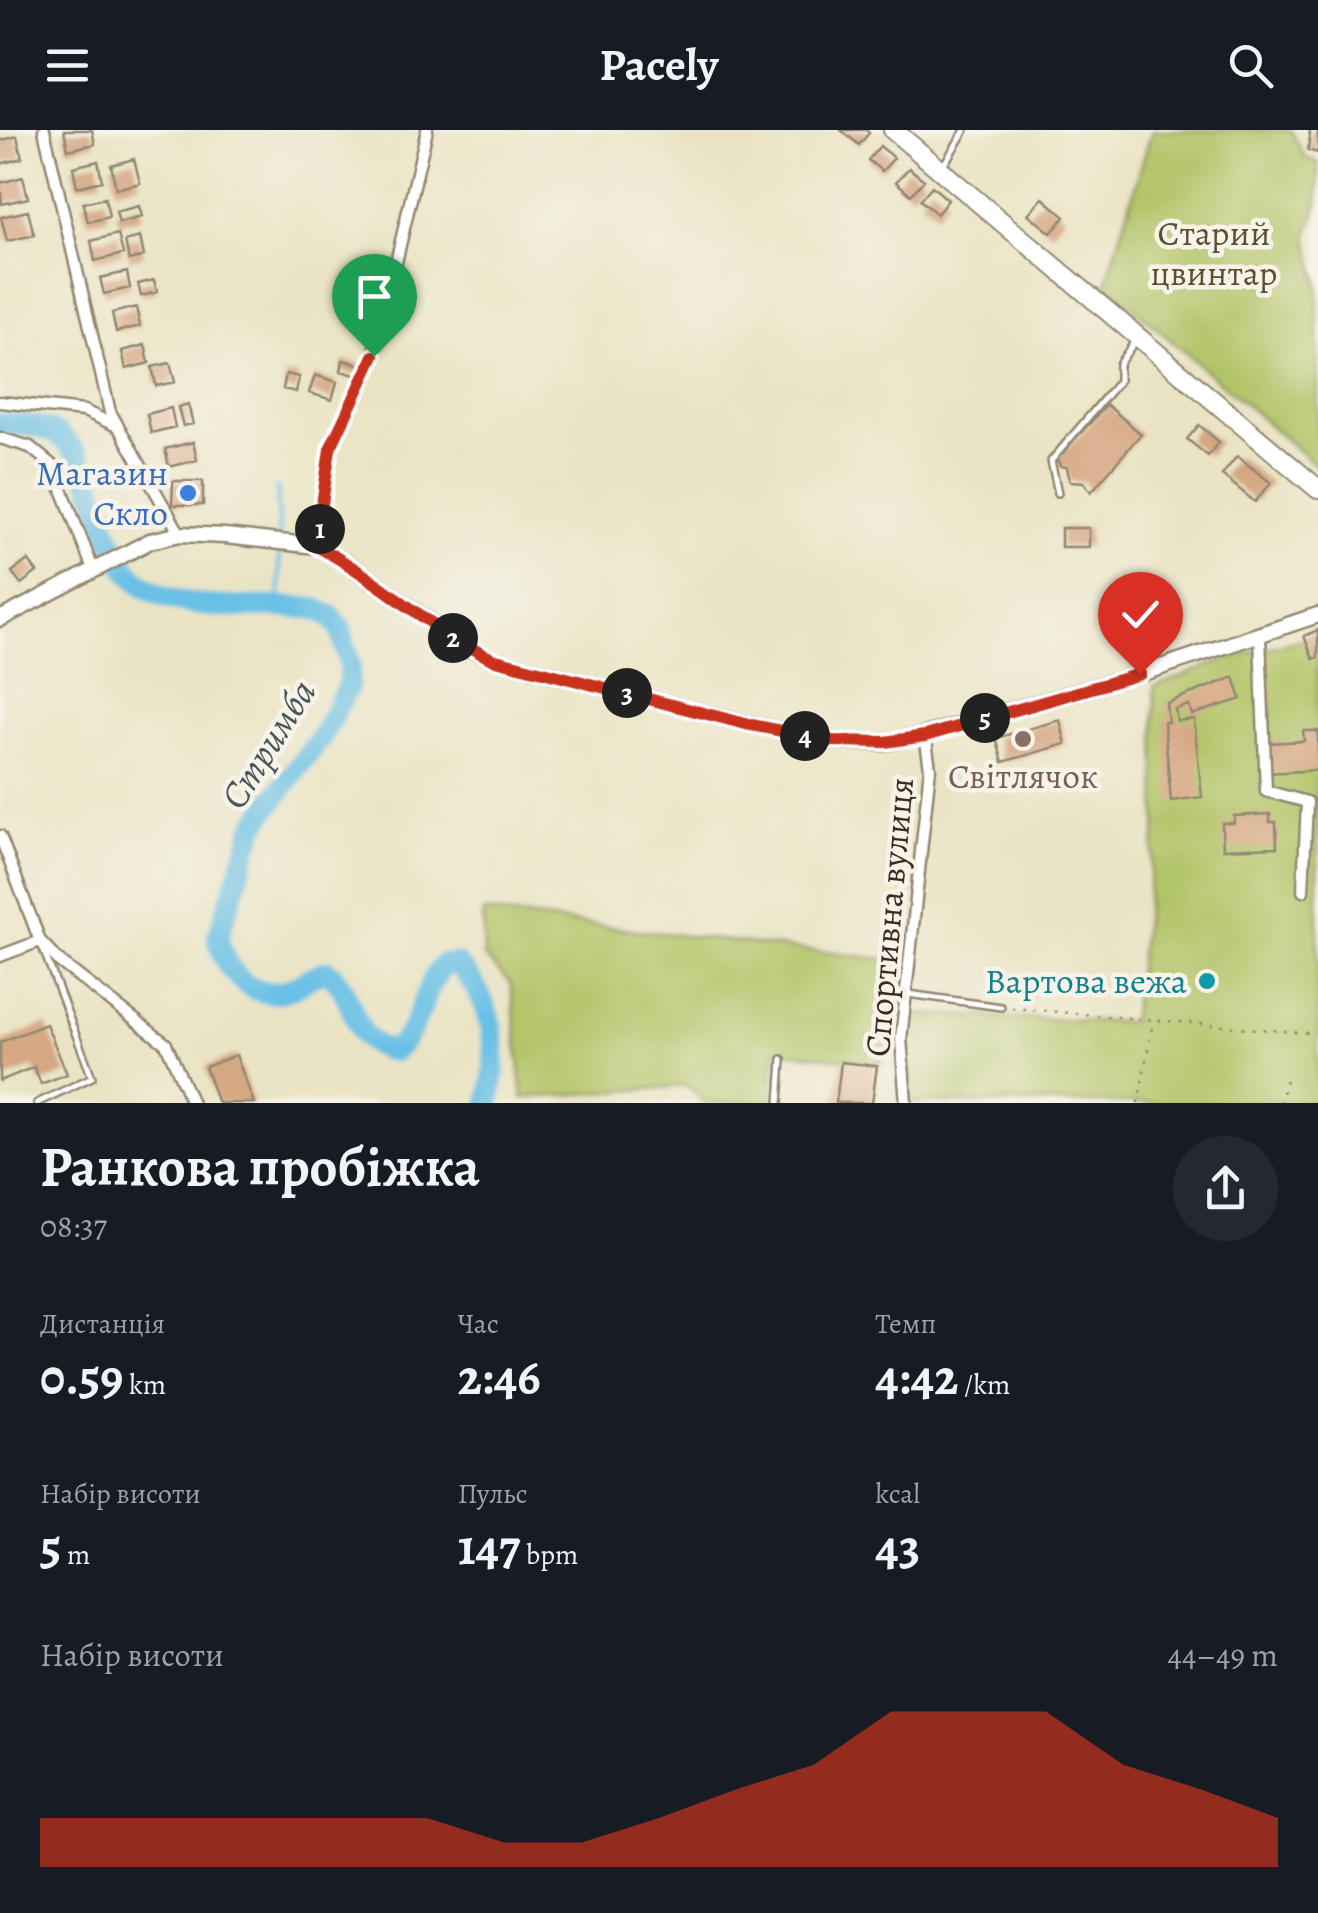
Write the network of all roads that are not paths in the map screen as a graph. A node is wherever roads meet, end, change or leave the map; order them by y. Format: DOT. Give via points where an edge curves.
graph roads {
  1 [pos="44,130"];
  2 [pos="428,130"];
  3 [pos="893,130"];
  4 [pos="964,130"];
  5 [pos="941,171"];
  6 [pos="1136,338"];
  7 [pos="0,402"];
  8 [pos="118,426"];
  9 [pos="0,438"];
  10 [pos="1318,488"];
  11 [pos="1058,493"];
  12 [pos="180,534"];
  13 [pos="316,546"];
  14 [pos="98,567"];
  15 [pos="1318,616"];
  16 [pos="0,620"];
  17 [pos="1260,636"];
  18 [pos="925,736"];
  19 [pos="0,836"];
  20 [pos="1302,891"];
  21 [pos="40,941"];
  22 [pos="0,956"];
  23 [pos="906,993"];
  24 [pos="1000,1007"];
  25 [pos="782,1058"];
  26 [pos="37,1103"];
  27 [pos="192,1103"];
  28 [pos="779,1103"];
  29 [pos="906,1103"];
  1 -- 8 [label="street"];
  2 -- 13 [label="street" via="374,356 330,449"];
  3 -- 5 [label="main road"];
  4 -- 5 [label="lane"];
  5 -- 6 [label="main road"];
  6 -- 10 [label="main road"];
  6 -- 11 [label="lane" via="1119,364 1119,381 1051,461"];
  7 -- 8 [label="street" via="84,411"];
  8 -- 12 [label="street"];
  9 -- 14 [label="street" via="30,447 52,466"];
  12 -- 13 [label="street"];
  12 -- 14 [label="street"];
  13 -- 18 [label="street" via="492,659 832,741"];
  14 -- 16 [label="street"];
  15 -- 17 [label="street"];
  17 -- 18 [label="street"];
  17 -- 20 [label="street" via="1266,791 1306,802"];
  18 -- 23 [label="street, Спортивна вулиця" via="930,768"];
  19 -- 21 [label="street"];
  21 -- 22 [label="street"];
  21 -- 26 [label="lane" via="92,1077"];
  21 -- 27 [label="street" via="166,1044"];
  23 -- 24 [label="lane"];
  23 -- 29 [label="street, Спортивна вулиця"];
  25 -- 28 [label="lane"];
}
